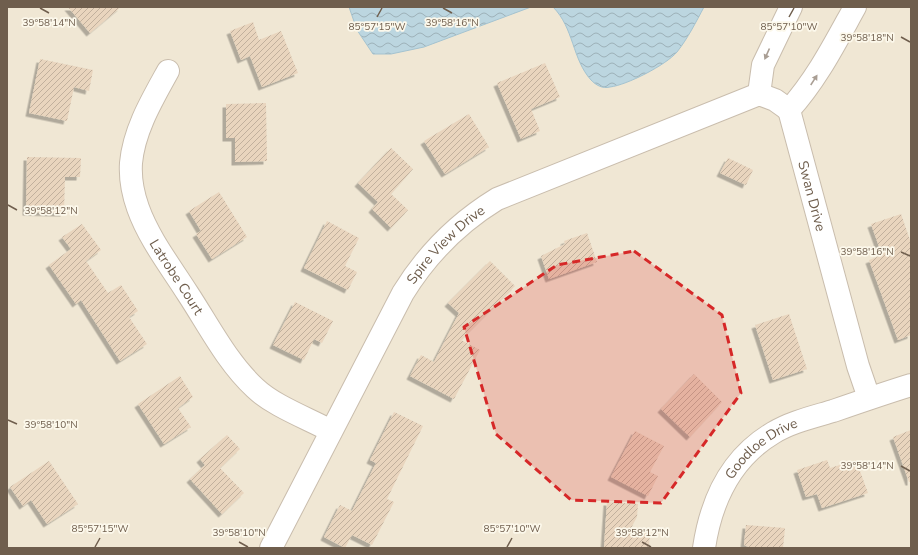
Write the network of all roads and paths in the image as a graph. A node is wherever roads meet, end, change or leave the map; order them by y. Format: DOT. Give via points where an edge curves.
graph roads {
  1 [pos="791,7"];
  2 [pos="855,7"];
  3 [pos="168,71"];
  4 [pos="758,94"];
  5 [pos="789,110"];
  6 [pos="911,385"];
  7 [pos="869,398"];
  8 [pos="331,431"];
  9 [pos="271,548"];
  10 [pos="704,548"];
  1 -- 4 [label="street, one-way" via="763,65"];
  5 -- 2 [label="street, one-way" via="807,90"];
  3 -- 8 [label="street, Latrobe Court" via="133,146 132,180 144,222 216,338 255,389"];
  4 -- 5 [label="street" via="775,100"];
  4 -- 8 [label="street, Spire View Drive" via="497,199 471,216 448,236 416,272"];
  5 -- 7 [label="street, Swan Drive" via="858,366"];
  6 -- 7 [label="street, Goodloe Drive"];
  7 -- 10 [label="street, Goodloe Drive" via="794,423 774,433 743,457 730,473 718,495 708,524"];
  8 -- 9 [label="street, Spire View Drive"];
}
